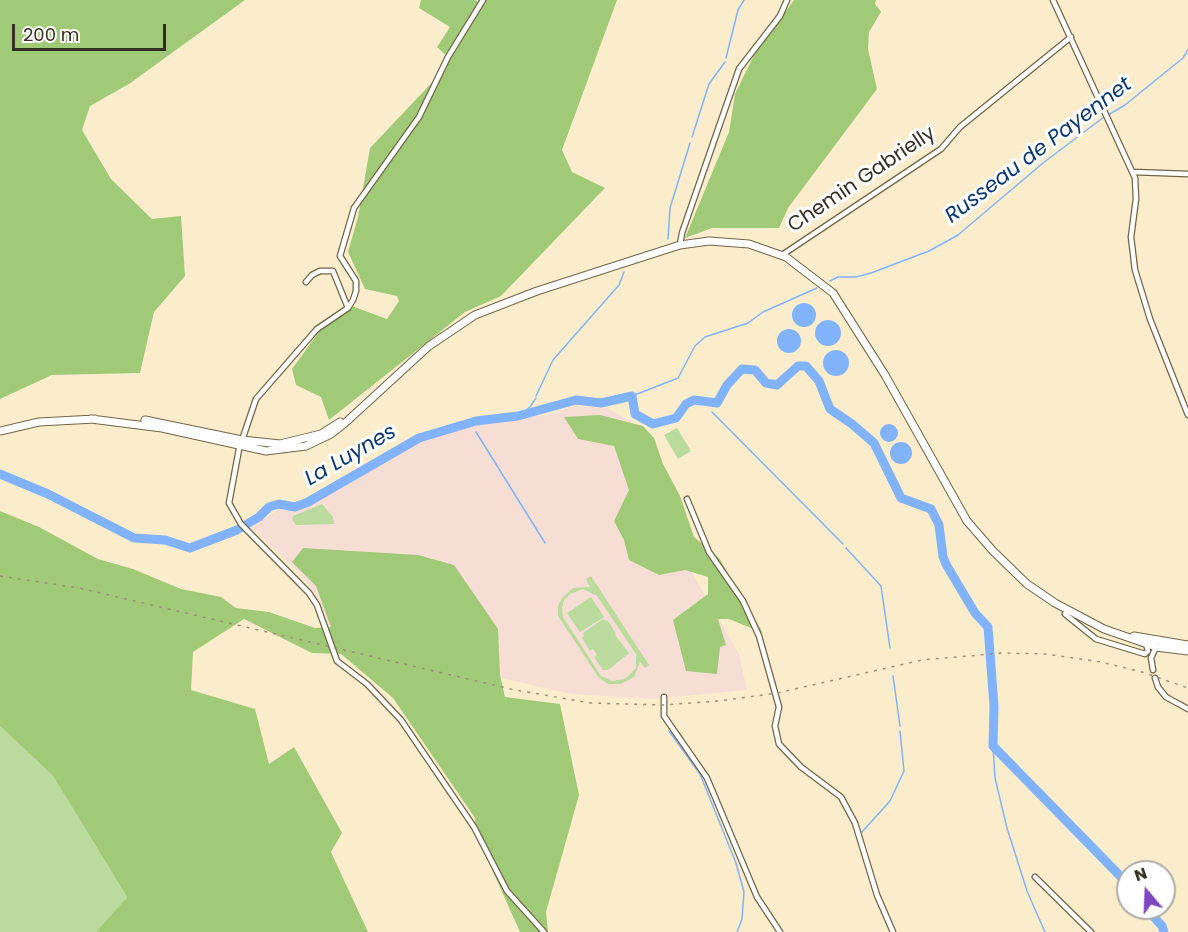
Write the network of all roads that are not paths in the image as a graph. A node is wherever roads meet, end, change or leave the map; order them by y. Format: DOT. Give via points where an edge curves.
graph roads {
  1 [pos="483,0"];
  2 [pos="787,0"];
  3 [pos="1053,0"];
  4 [pos="1071,37"];
  5 [pos="1133,172"];
  6 [pos="1188,174"];
  7 [pos="680,245"];
  8 [pos="782,255"];
  9 [pos="306,282"];
  10 [pos="348,308"];
  11 [pos="1188,415"];
  12 [pos="0,431"];
  13 [pos="240,445"];
  14 [pos="687,499"];
  15 [pos="1065,614"];
  16 [pos="1074,614"];
  17 [pos="1146,644"];
  18 [pos="1188,645"];
  19 [pos="1156,647"];
  20 [pos="1188,651"];
  21 [pos="1153,670"];
  22 [pos="1156,681"];
  23 [pos="664,697"];
  24 [pos="1188,709"];
  25 [pos="1035,877"];
  26 [pos="544,932"];
  27 [pos="780,932"];
  28 [pos="893,932"];
  29 [pos="1091,932"];
  1 -- 10 [label="street" via="448,57 419,117 354,207 340,256 356,286"];
  2 -- 7 [label="street" via="780,16 740,69"];
  3 -- 4 [label="street"];
  4 -- 5 [label="street"];
  4 -- 8 [label="street, Chemin Gabrielly" via="960,127 941,149"];
  5 -- 6 [label="street"];
  5 -- 11 [label="street" via="1135,270"];
  7 -- 8 [label="main road" via="727,241"];
  7 -- 13 [label="main road" via="475,315 438,338 338,429 306,446 278,451"];
  8 -- 16 [label="main road" via="820,281 840,303 895,392 948,491 976,532 1027,584"];
  9 -- 10 [label="street" via="320,271 333,271"];
  10 -- 13 [label="street" via="317,329 256,399"];
  12 -- 13 [label="main road" via="39,422 143,420"];
  13 -- 26 [label="street" via="229,503 241,524 309,593 337,661 367,684 401,720 474,827 507,891"];
  14 -- 28 [label="street" via="709,552 743,602 759,636 778,698 775,726 779,744 801,767 841,797 855,823"];
  15 -- 17 [label="street" via="1096,639 1145,654"];
  16 -- 17 [label="main road"];
  16 -- 18 [label="main road" via="1140,638"];
  17 -- 19 [label="main road"];
  19 -- 20 [label="main road"];
  19 -- 21 [label="street" via="1151,658"];
  22 -- 24 [label="street" via="1166,697"];
  23 -- 27 [label="street" via="664,716 708,778 757,897"];
  25 -- 29 [label="street"];
}
